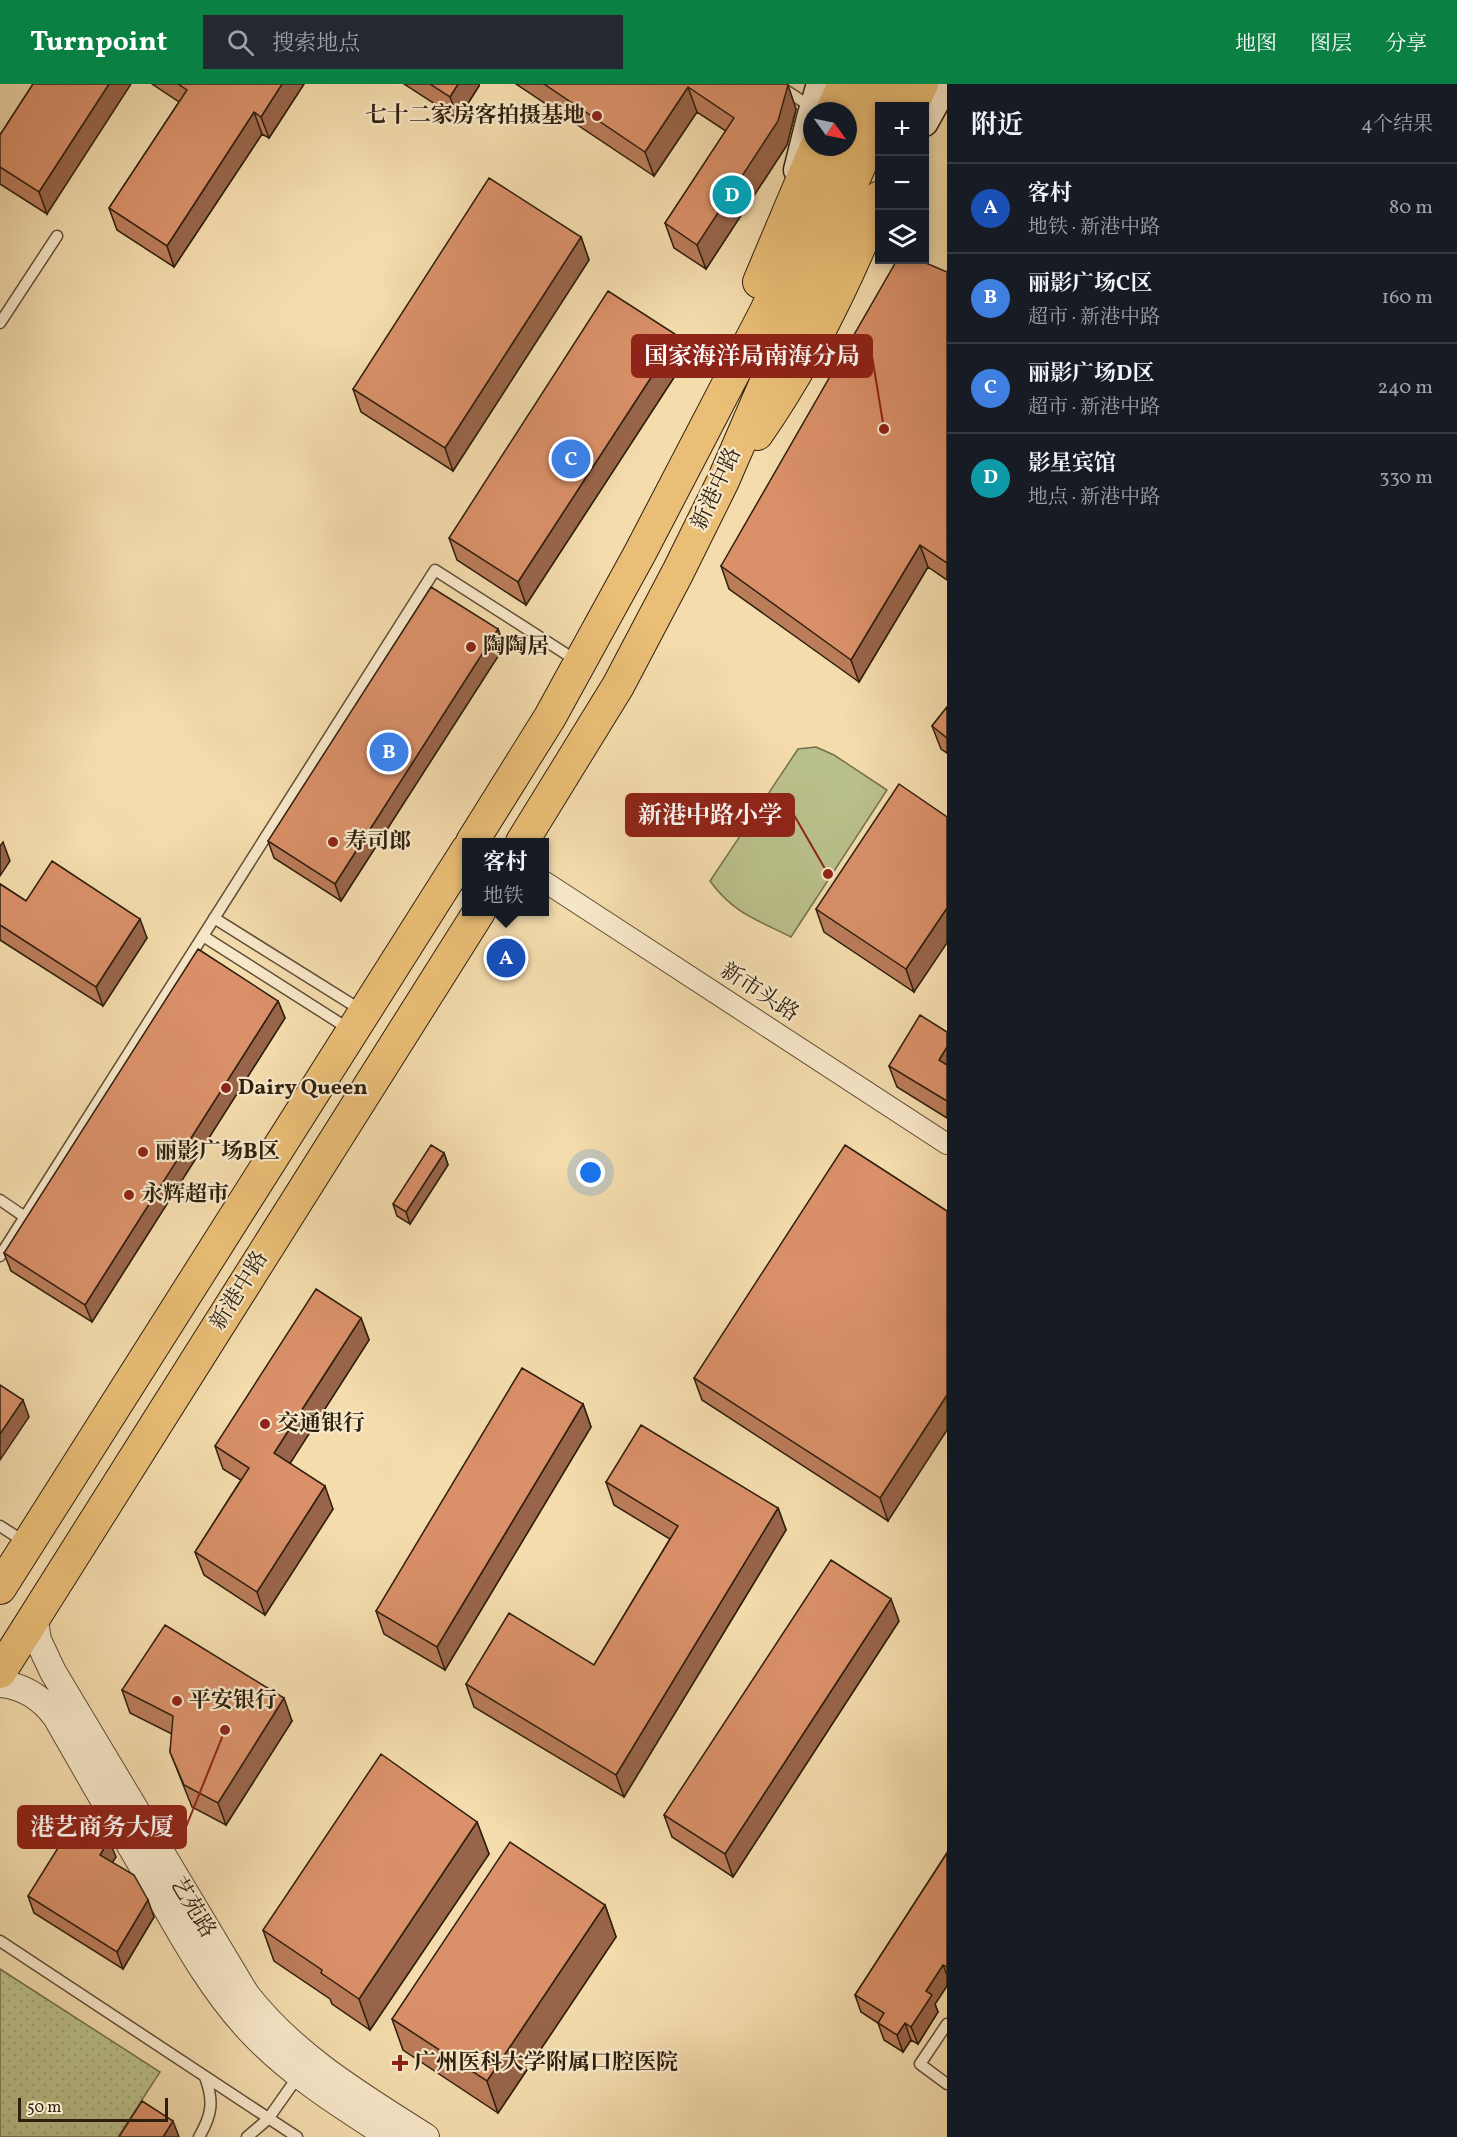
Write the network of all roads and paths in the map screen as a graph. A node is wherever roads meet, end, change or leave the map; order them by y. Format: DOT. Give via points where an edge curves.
graph roads {
  1 [pos="776,84"];
  2 [pos="844,84"];
  3 [pos="870,84"];
  4 [pos="895,84"];
  5 [pos="922,84"];
  6 [pos="945,84"];
  7 [pos="810,102"];
  8 [pos="823,102"];
  9 [pos="887,102"];
  10 [pos="914,102"];
  11 [pos="857,112"];
  12 [pos="929,113"];
  13 [pos="875,128"];
  14 [pos="804,156"];
  15 [pos="812,156"];
  16 [pos="837,156"];
  17 [pos="790,205"];
  18 [pos="875,208"];
  19 [pos="57,236"];
  20 [pos="0,323"];
  21 [pos="688,458"];
  22 [pos="723,481"];
  23 [pos="581,663"];
  24 [pos="474,838"];
  25 [pos="525,838"];
  26 [pos="462,858"];
  27 [pos="549,885"];
  28 [pos="476,916"];
  29 [pos="214,918"];
  30 [pos="203,936"];
  31 [pos="358,1021"];
  32 [pos="947,1144"];
  33 [pos="0,1200"];
  34 [pos="25,1217"];
  35 [pos="0,1256"];
  36 [pos="0,1526"];
  37 [pos="28,1543"];
  38 [pos="0,1587"];
  39 [pos="34,1616"];
  40 [pos="0,1672"];
  41 [pos="0,1684"];
  42 [pos="0,1941"];
  43 [pos="947,2024"];
  44 [pos="299,2076"];
  45 [pos="205,2077"];
  46 [pos="947,2084"];
  47 [pos="268,2119"];
  48 [pos="200,2137"];
  49 [pos="247,2137"];
  50 [pos="297,2137"];
  51 [pos="390,2137"];
  52 [pos="426,2137"];
  1 -- 7 [label="lane"];
  2 -- 8 [label="main road"];
  3 -- 11 [label="main road"];
  4 -- 9 [label="main road"];
  5 -- 10 [label="main road"];
  6 -- 12 [label="main road"];
  13 -- 22 [label="main road, 新港中路"];
  14 -- 17 [label="main road"];
  15 -- 17 [label="main road"];
  16 -- 21 [label="main road, 新港中路" via="766,311"];
  17 -- 21 [label="main road"];
  18 -- 22 [label="main road" via="856,257 811,348 777,406"];
  19 -- 20 [label="lane"];
  21 -- 23 [label="main road, 新港中路"];
  22 -- 25 [label="main road, 新港中路" via="618,686"];
  23 -- 24 [label="main road, 新港中路"];
  23 -- 29 [label="lane" via="435,570"];
  26 -- 31 [label="main road, 新港中路"];
  27 -- 32 [label="street, 新市头路"];
  28 -- 39 [label="main road, 新港中路"];
  29 -- 30 [label="lane"];
  29 -- 31 [label="lane"];
  30 -- 31 [label="lane"];
  30 -- 34 [label="lane"];
  31 -- 37 [label="main road, 新港中路"];
  33 -- 34 [label="lane"];
  34 -- 35 [label="lane"];
  36 -- 37 [label="lane"];
  37 -- 38 [label="main road, 新港中路"];
  39 -- 40 [label="main road, 新港中路"];
  39 -- 52 [label="street, 艺苑路" via="38,1640 53,1672 264,2018 302,2054"];
  41 -- 44 [label="street, 艺苑路" via="44,1701 218,1991 256,2037"];
  42 -- 45 [label="lane"];
  43 -- 46 [label="lane" via="920,2064"];
  44 -- 47 [label="lane"];
  44 -- 51 [label="street, 艺苑路"];
  45 -- 47 [label="lane"];
  45 -- 48 [label="lane" via="213,2103"];
  47 -- 49 [label="lane"];
  47 -- 50 [label="lane"];
}
